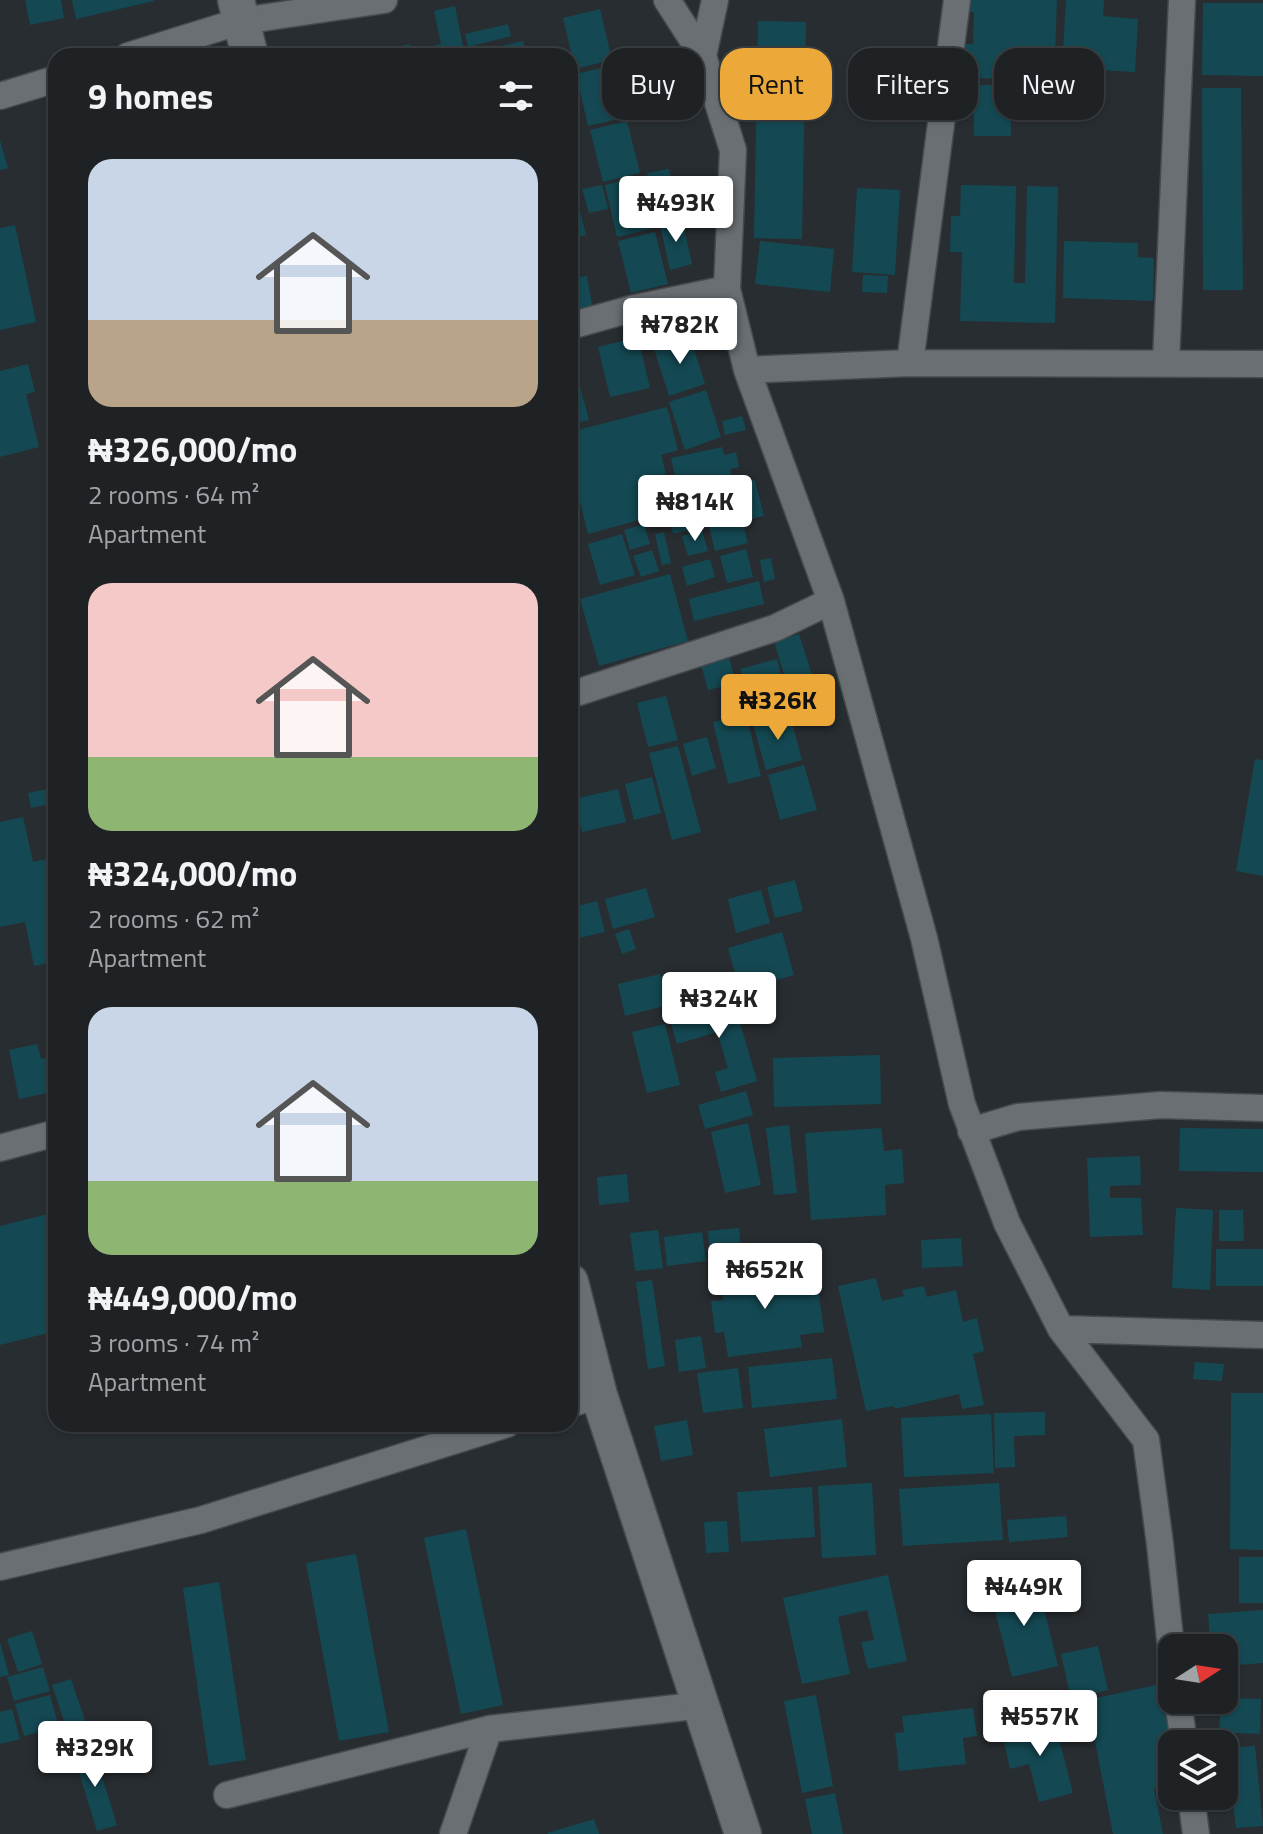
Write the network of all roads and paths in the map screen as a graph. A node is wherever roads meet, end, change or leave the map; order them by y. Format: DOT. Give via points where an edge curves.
graph roads {
  1 [pos="384,0"];
  2 [pos="667,0"];
  3 [pos="715,0"];
  4 [pos="957,0"];
  5 [pos="1182,0"];
  6 [pos="239,10"];
  7 [pos="147,48"];
  8 [pos="248,48"];
  9 [pos="698,48"];
  10 [pos="704,51"];
  11 [pos="704,59"];
  12 [pos="48,81"];
  13 [pos="0,96"];
  14 [pos="727,289"];
  15 [pos="578,324"];
  16 [pos="1166,362"];
  17 [pos="910,363"];
  18 [pos="1263,364"];
  19 [pos="747,370"];
  20 [pos="831,601"];
  21 [pos="578,692"];
  22 [pos="1263,1108"];
  23 [pos="971,1131"];
  24 [pos="48,1135"];
  25 [pos="0,1148"];
  26 [pos="1061,1329"];
  27 [pos="1263,1335"];
  28 [pos="578,1345"];
  29 [pos="585,1400"];
  30 [pos="482,1432"];
  31 [pos="0,1567"];
  32 [pos="1169,1634"];
  33 [pos="703,1705"];
  34 [pos="489,1729"];
  35 [pos="227,1795"];
  36 [pos="1193,1810"];
  37 [pos="453,1834"];
  38 [pos="743,1834"];
  39 [pos="1196,1834"];
  1 -- 6 [label="street"];
  2 -- 9 [label="street"];
  3 -- 10 [label="street"];
  4 -- 17 [label="street"];
  5 -- 16 [label="street"];
  6 -- 7 [label="street"];
  6 -- 8 [label="street"];
  11 -- 14 [label="street" via="733,150"];
  12 -- 13 [label="street"];
  14 -- 15 [label="street"];
  14 -- 19 [label="street"];
  16 -- 17 [label="street"];
  16 -- 18 [label="street"];
  17 -- 19 [label="street"];
  19 -- 20 [label="street"];
  20 -- 21 [label="street" via="775,628"];
  20 -- 23 [label="street"];
  22 -- 23 [label="street" via="1161,1105 1018,1117"];
  23 -- 26 [label="street" via="1007,1223"];
  24 -- 25 [label="street"];
  26 -- 27 [label="street"];
  26 -- 32 [label="street" via="1146,1440"];
  28 -- 29 [label="street"];
  29 -- 33 [label="street"];
  30 -- 31 [label="street" via="201,1520"];
  33 -- 34 [label="street"];
  33 -- 38 [label="street"];
  34 -- 35 [label="street"];
  34 -- 37 [label="street"];
  36 -- 39 [label="street"];
}
